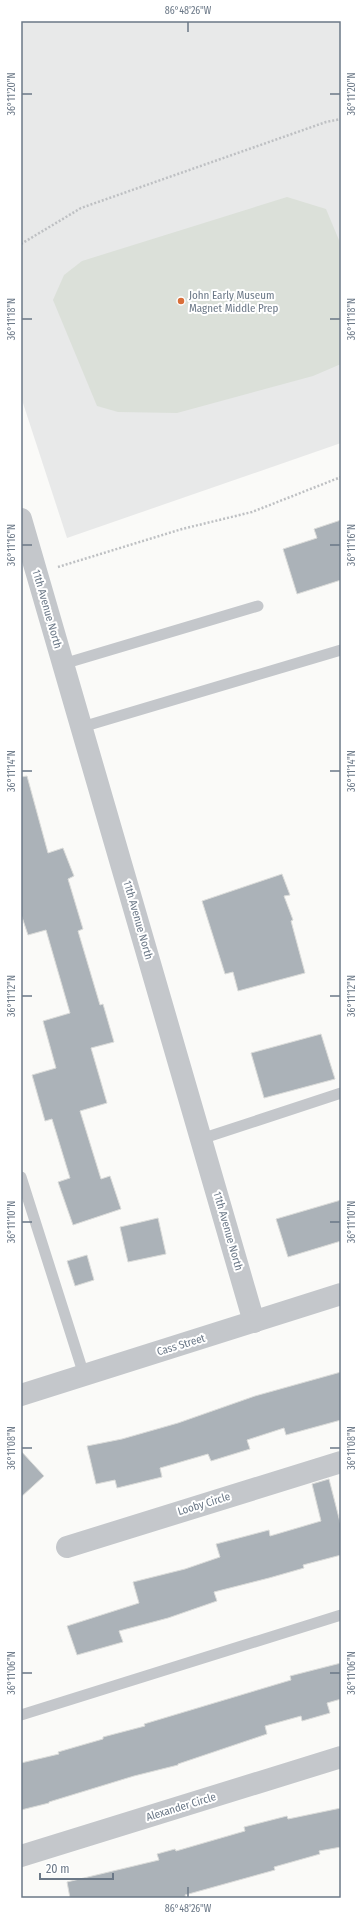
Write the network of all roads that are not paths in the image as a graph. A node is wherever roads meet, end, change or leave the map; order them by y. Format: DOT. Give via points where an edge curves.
graph roads {
  1 [pos="21,519"];
  2 [pos="258,606"];
  3 [pos="341,650"];
  4 [pos="63,664"];
  5 [pos="82,727"];
  6 [pos="341,1093"];
  7 [pos="201,1139"];
  8 [pos="21,1177"];
  9 [pos="341,1294"];
  10 [pos="254,1322"];
  11 [pos="84,1375"];
  12 [pos="21,1395"];
  13 [pos="341,1462"];
  14 [pos="67,1546"];
  15 [pos="341,1615"];
  16 [pos="21,1715"];
  17 [pos="341,1757"];
  18 [pos="21,1856"];
  1 -- 4 [label="street, 11th Avenue North"];
  2 -- 4 [label="lane"];
  3 -- 5 [label="lane"];
  4 -- 5 [label="street, 11th Avenue North"];
  5 -- 7 [label="street, 11th Avenue North"];
  6 -- 7 [label="lane"];
  7 -- 10 [label="street, 11th Avenue North"];
  8 -- 11 [label="lane"];
  9 -- 10 [label="street, Cass Street"];
  10 -- 11 [label="street, Cass Street"];
  11 -- 12 [label="street, Cass Street"];
  13 -- 14 [label="street, Looby Circle"];
  15 -- 16 [label="lane"];
  17 -- 18 [label="street, Alexander Circle"];
}
